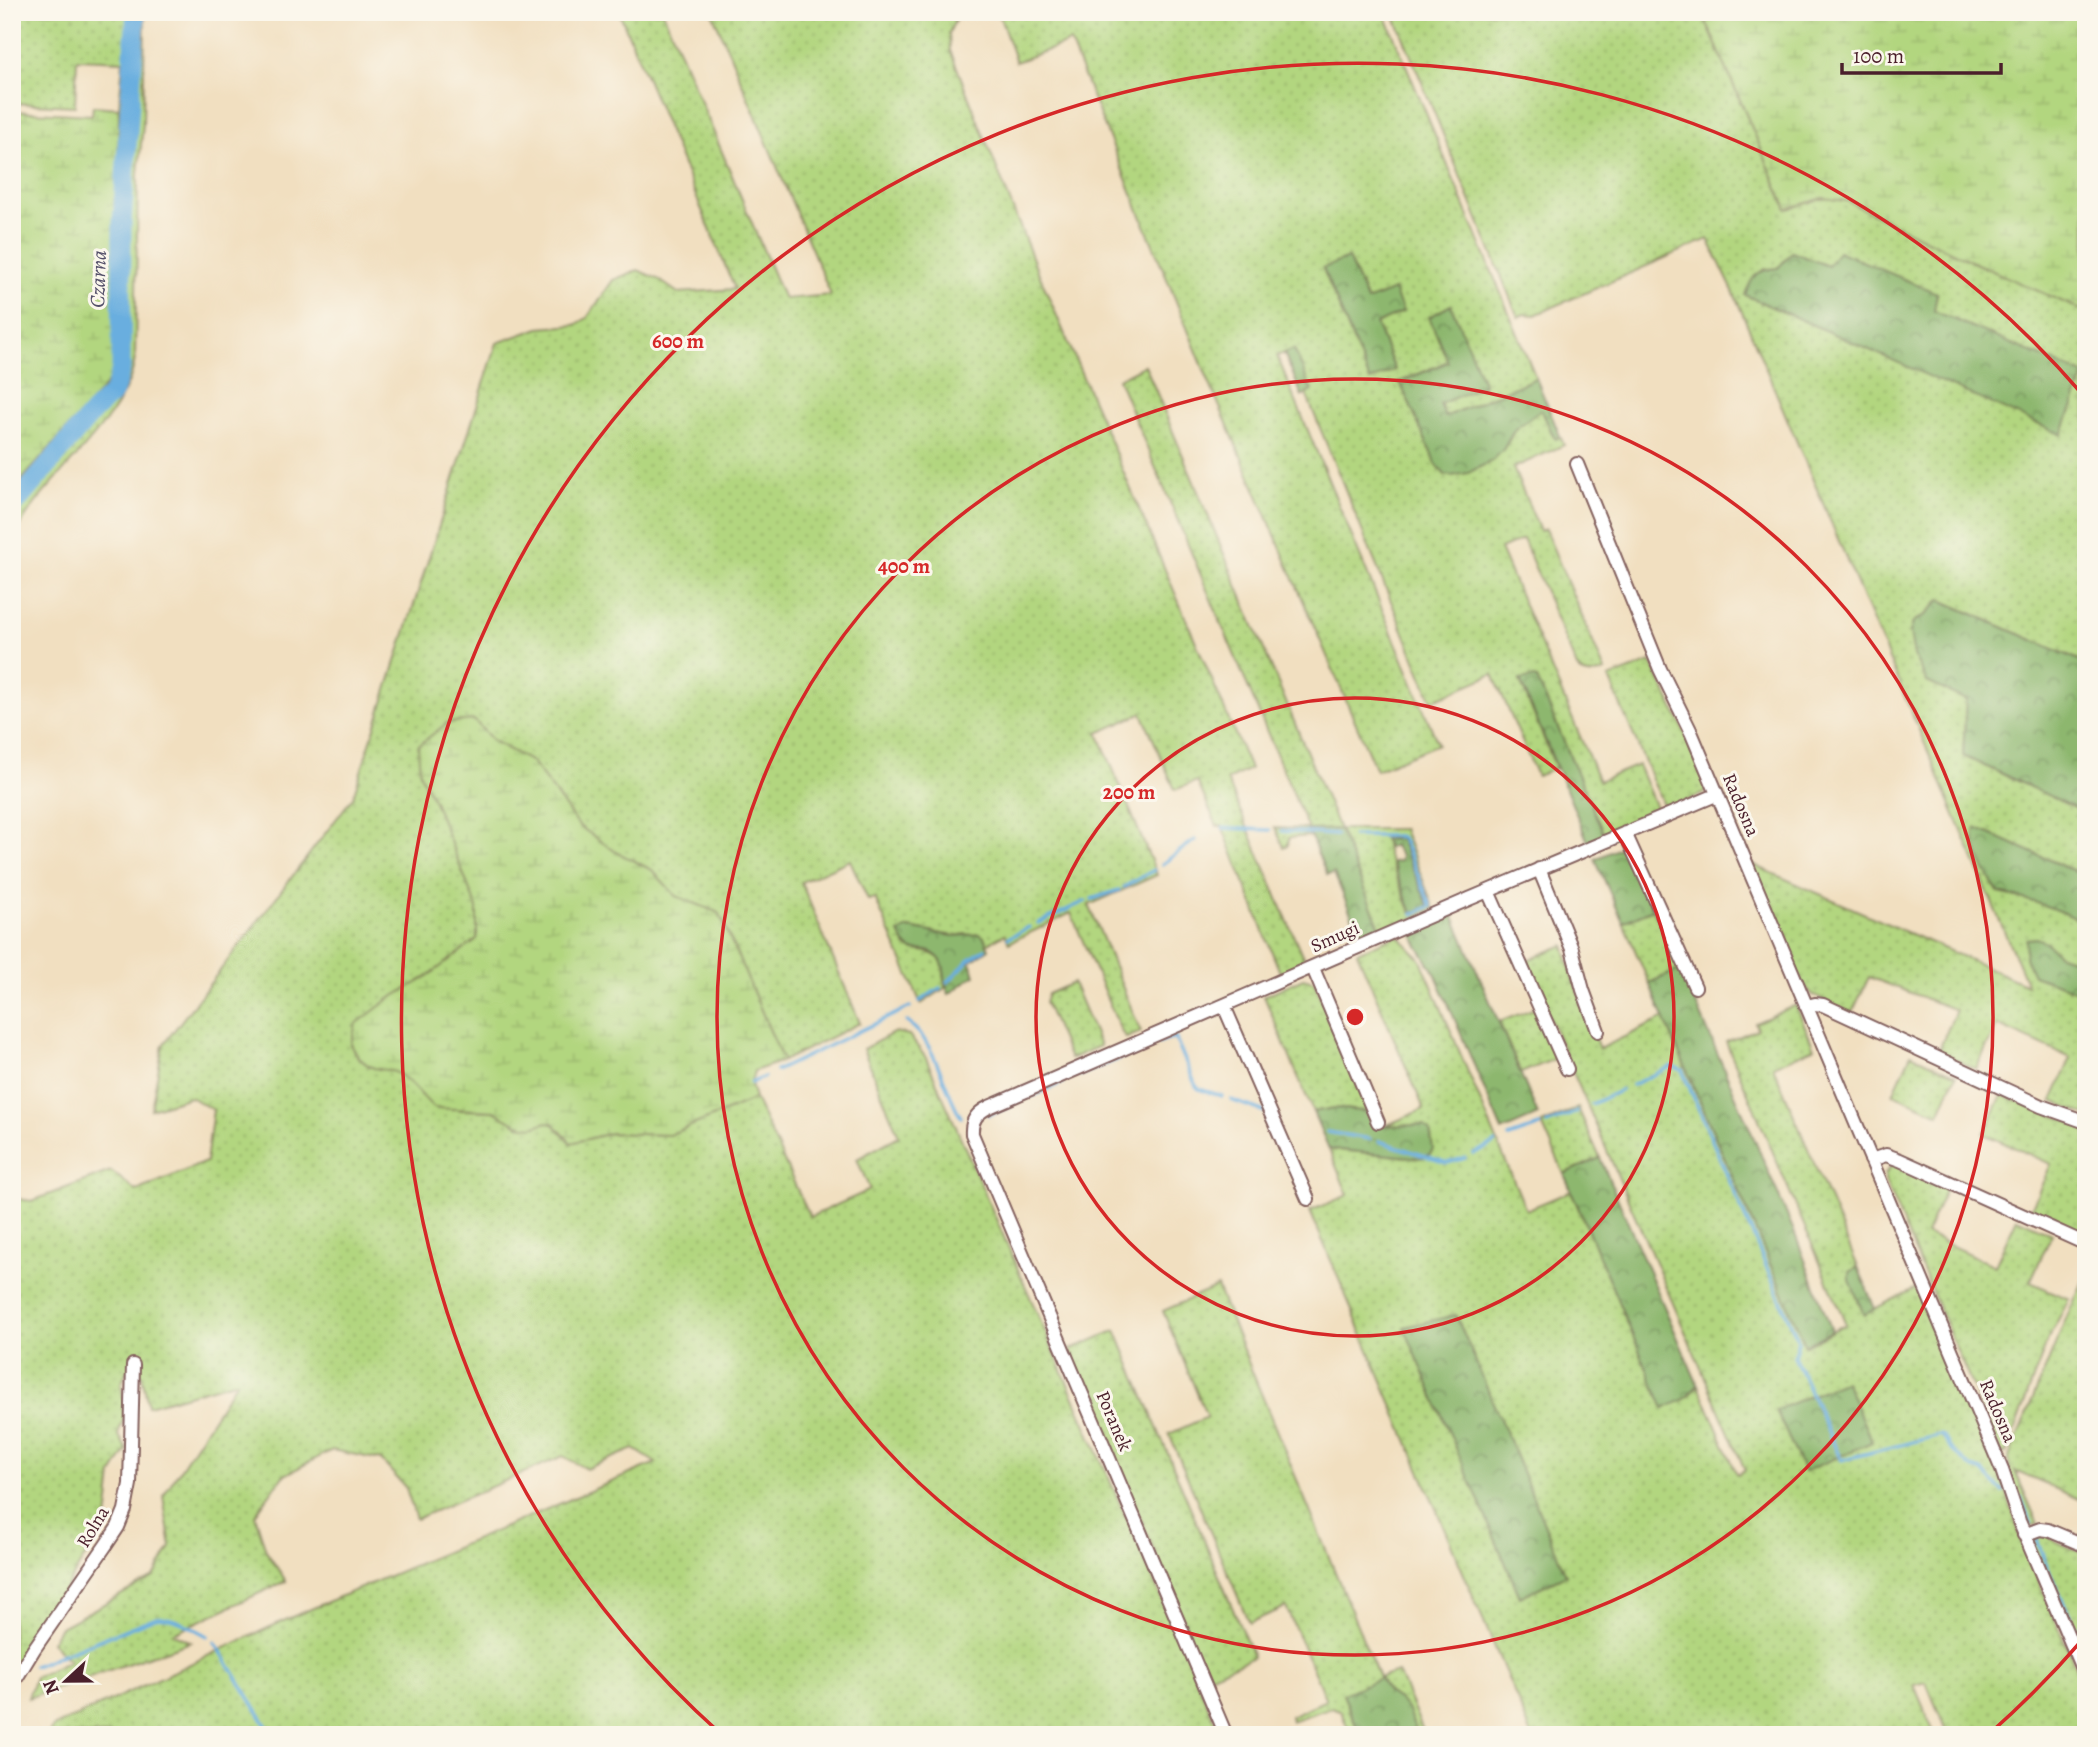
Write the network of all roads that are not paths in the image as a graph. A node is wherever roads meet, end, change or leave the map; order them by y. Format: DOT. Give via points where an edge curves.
graph roads {
  1 [pos="1577,464"];
  2 [pos="1716,795"];
  3 [pos="1625,833"];
  4 [pos="1539,869"];
  5 [pos="1488,891"];
  6 [pos="1313,968"];
  7 [pos="1695,987"];
  8 [pos="1224,1006"];
  9 [pos="1805,1006"];
  10 [pos="1598,1031"];
  11 [pos="1567,1069"];
  12 [pos="973,1121"];
  13 [pos="1378,1122"];
  14 [pos="2086,1122"];
  15 [pos="1871,1160"];
  16 [pos="1308,1199"];
  17 [pos="2086,1244"];
  18 [pos="133,1364"];
  19 [pos="2024,1535"];
  20 [pos="2086,1546"];
  21 [pos="2086,1678"];
  22 [pos="12,1685"];
  23 [pos="1226,1735"];
  1 -- 2 [label="street, Radosna"];
  2 -- 3 [label="street, Smugi"];
  2 -- 9 [label="street, Radosna"];
  3 -- 4 [label="street, Smugi"];
  3 -- 7 [label="street"];
  4 -- 5 [label="street, Smugi"];
  4 -- 10 [label="street" via="1572,949"];
  5 -- 6 [label="street, Smugi"];
  5 -- 11 [label="street"];
  6 -- 8 [label="street, Smugi"];
  6 -- 13 [label="street"];
  8 -- 12 [label="street, Smugi" via="989,1107"];
  8 -- 16 [label="street"];
  9 -- 14 [label="street" via="1823,1005 2041,1107"];
  9 -- 15 [label="street, Radosna"];
  12 -- 23 [label="street, Poranek" via="972,1134 1010,1228"];
  15 -- 17 [label="street" via="1886,1155 1900,1160"];
  15 -- 19 [label="street, Radosna" via="2002,1470"];
  18 -- 22 [label="street, Rolna" via="130,1484 125,1510"];
  19 -- 20 [label="street" via="2048,1530"];
  19 -- 21 [label="street, Radosna"];
}
